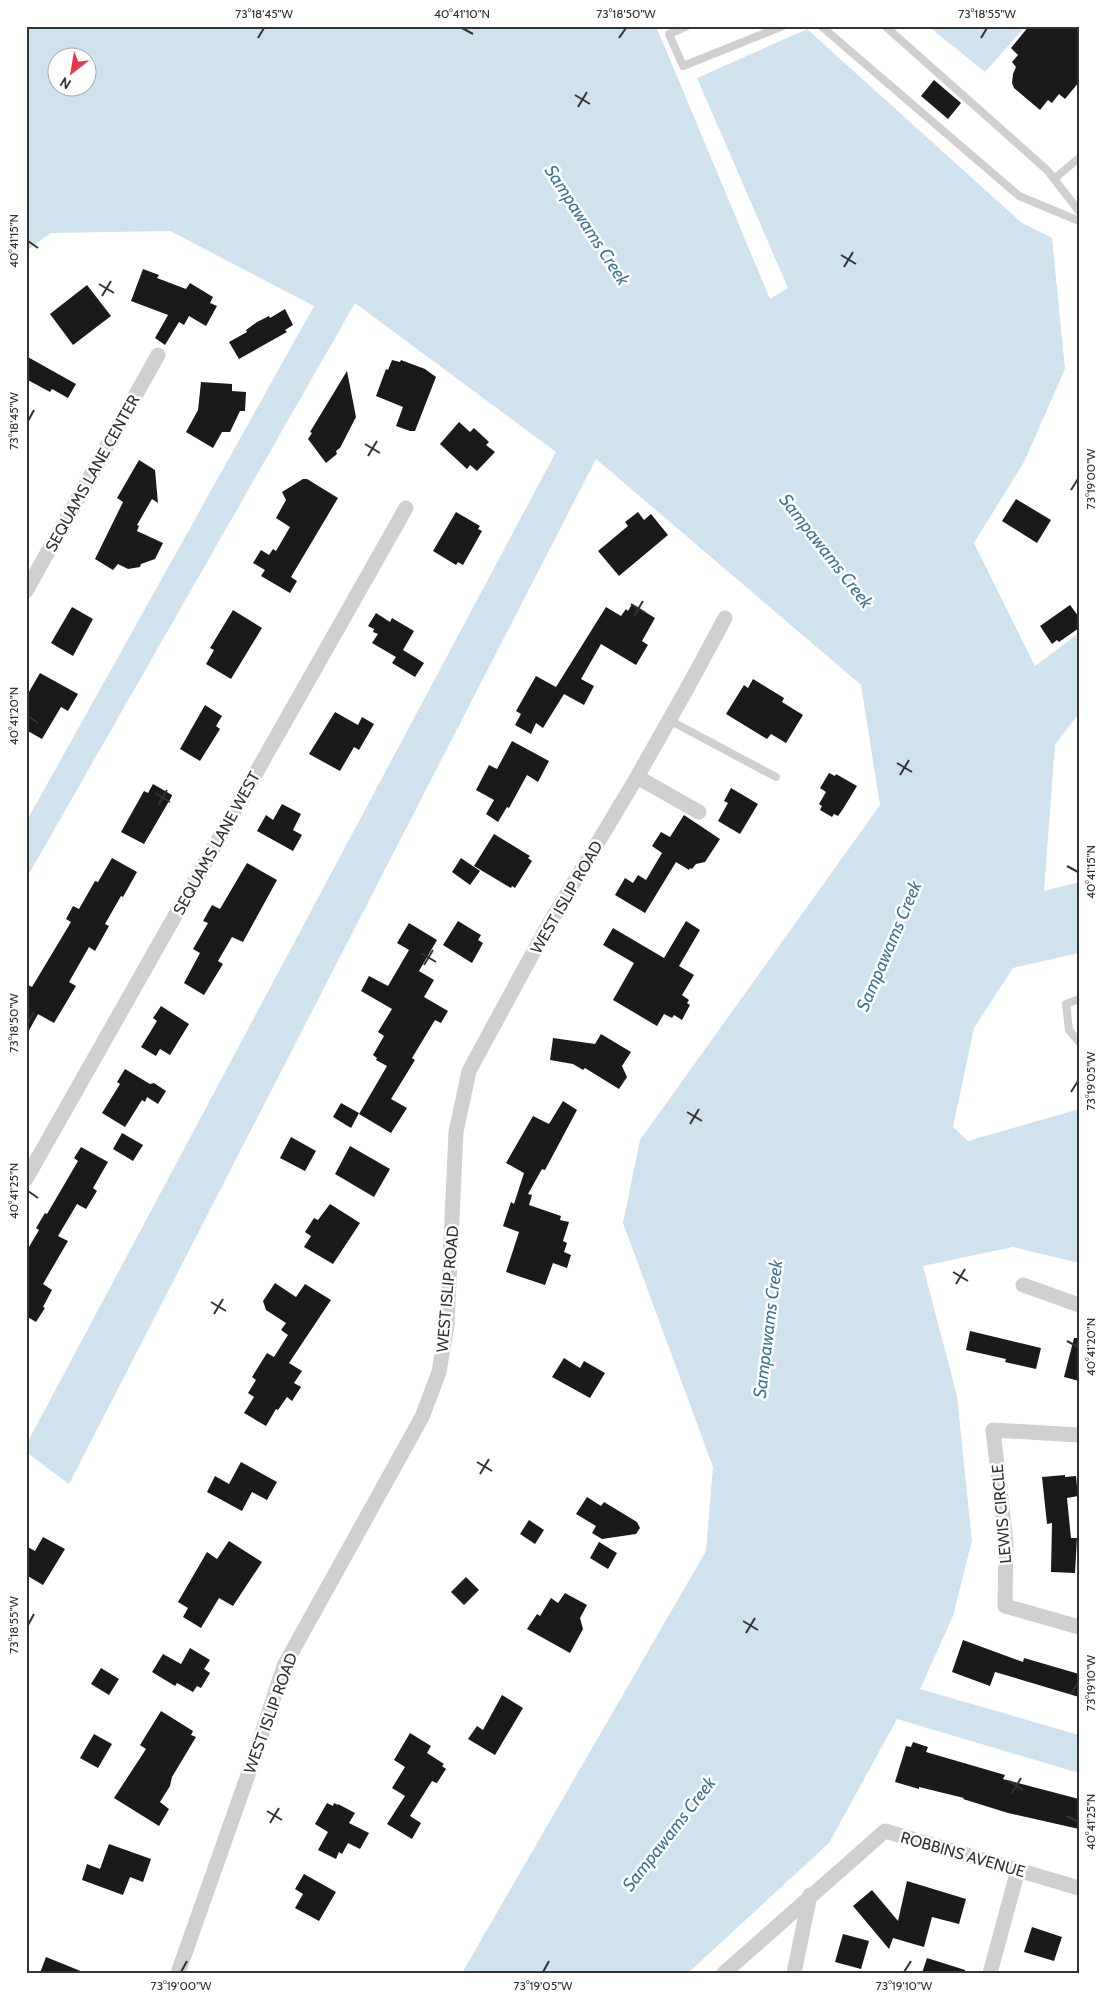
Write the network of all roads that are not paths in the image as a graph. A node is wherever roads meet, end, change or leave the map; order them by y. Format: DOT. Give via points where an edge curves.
graph roads {
  1 [pos="687,26"];
  2 [pos="784,26"];
  3 [pos="822,26"];
  4 [pos="885,26"];
  5 [pos="1079,158"];
  6 [pos="1054,179"];
  7 [pos="1079,211"];
  8 [pos="1079,221"];
  9 [pos="158,355"];
  10 [pos="406,508"];
  11 [pos="26,591"];
  12 [pos="725,618"];
  13 [pos="669,720"];
  14 [pos="776,777"];
  15 [pos="637,778"];
  16 [pos="699,812"];
  17 [pos="1079,999"];
  18 [pos="1079,1042"];
  19 [pos="26,1179"];
  20 [pos="1023,1285"];
  21 [pos="1079,1305"];
  22 [pos="1079,1435"];
  23 [pos="1079,1628"];
  24 [pos="1018,1870"];
  25 [pos="1079,1888"];
  26 [pos="810,1895"];
  27 [pos="178,1973"];
  28 [pos="724,1973"];
  29 [pos="794,1973"];
  30 [pos="990,1973"];
  1 -- 2 [label="lane" via="669,34 683,66"];
  3 -- 8 [label="lane" via="1019,196"];
  4 -- 6 [label="lane"];
  5 -- 6 [label="lane"];
  6 -- 7 [label="lane"];
  9 -- 11 [label="street, SEQUAMS LANE CENTER"];
  10 -- 19 [label="street, SEQUAMS LANE WEST"];
  12 -- 13 [label="street, WEST ISLIP ROAD"];
  13 -- 14 [label="lane"];
  13 -- 15 [label="street, WEST ISLIP ROAD"];
  15 -- 16 [label="street"];
  15 -- 27 [label="street, WEST ISLIP ROAD" via="546,929 469,1071 456,1132 447,1325 440,1372 422,1417 284,1666"];
  17 -- 18 [label="lane" via="1066,1004 1069,1030"];
  20 -- 21 [label="street"];
  22 -- 23 [label="street, LEWIS CIRCLE" via="993,1430 1006,1542 1005,1606"];
  24 -- 25 [label="street, ROBBINS AVENUE"];
  24 -- 26 [label="street, ROBBINS AVENUE" via="884,1831"];
  24 -- 30 [label="street"];
  26 -- 28 [label="street"];
  26 -- 29 [label="street"];
}
